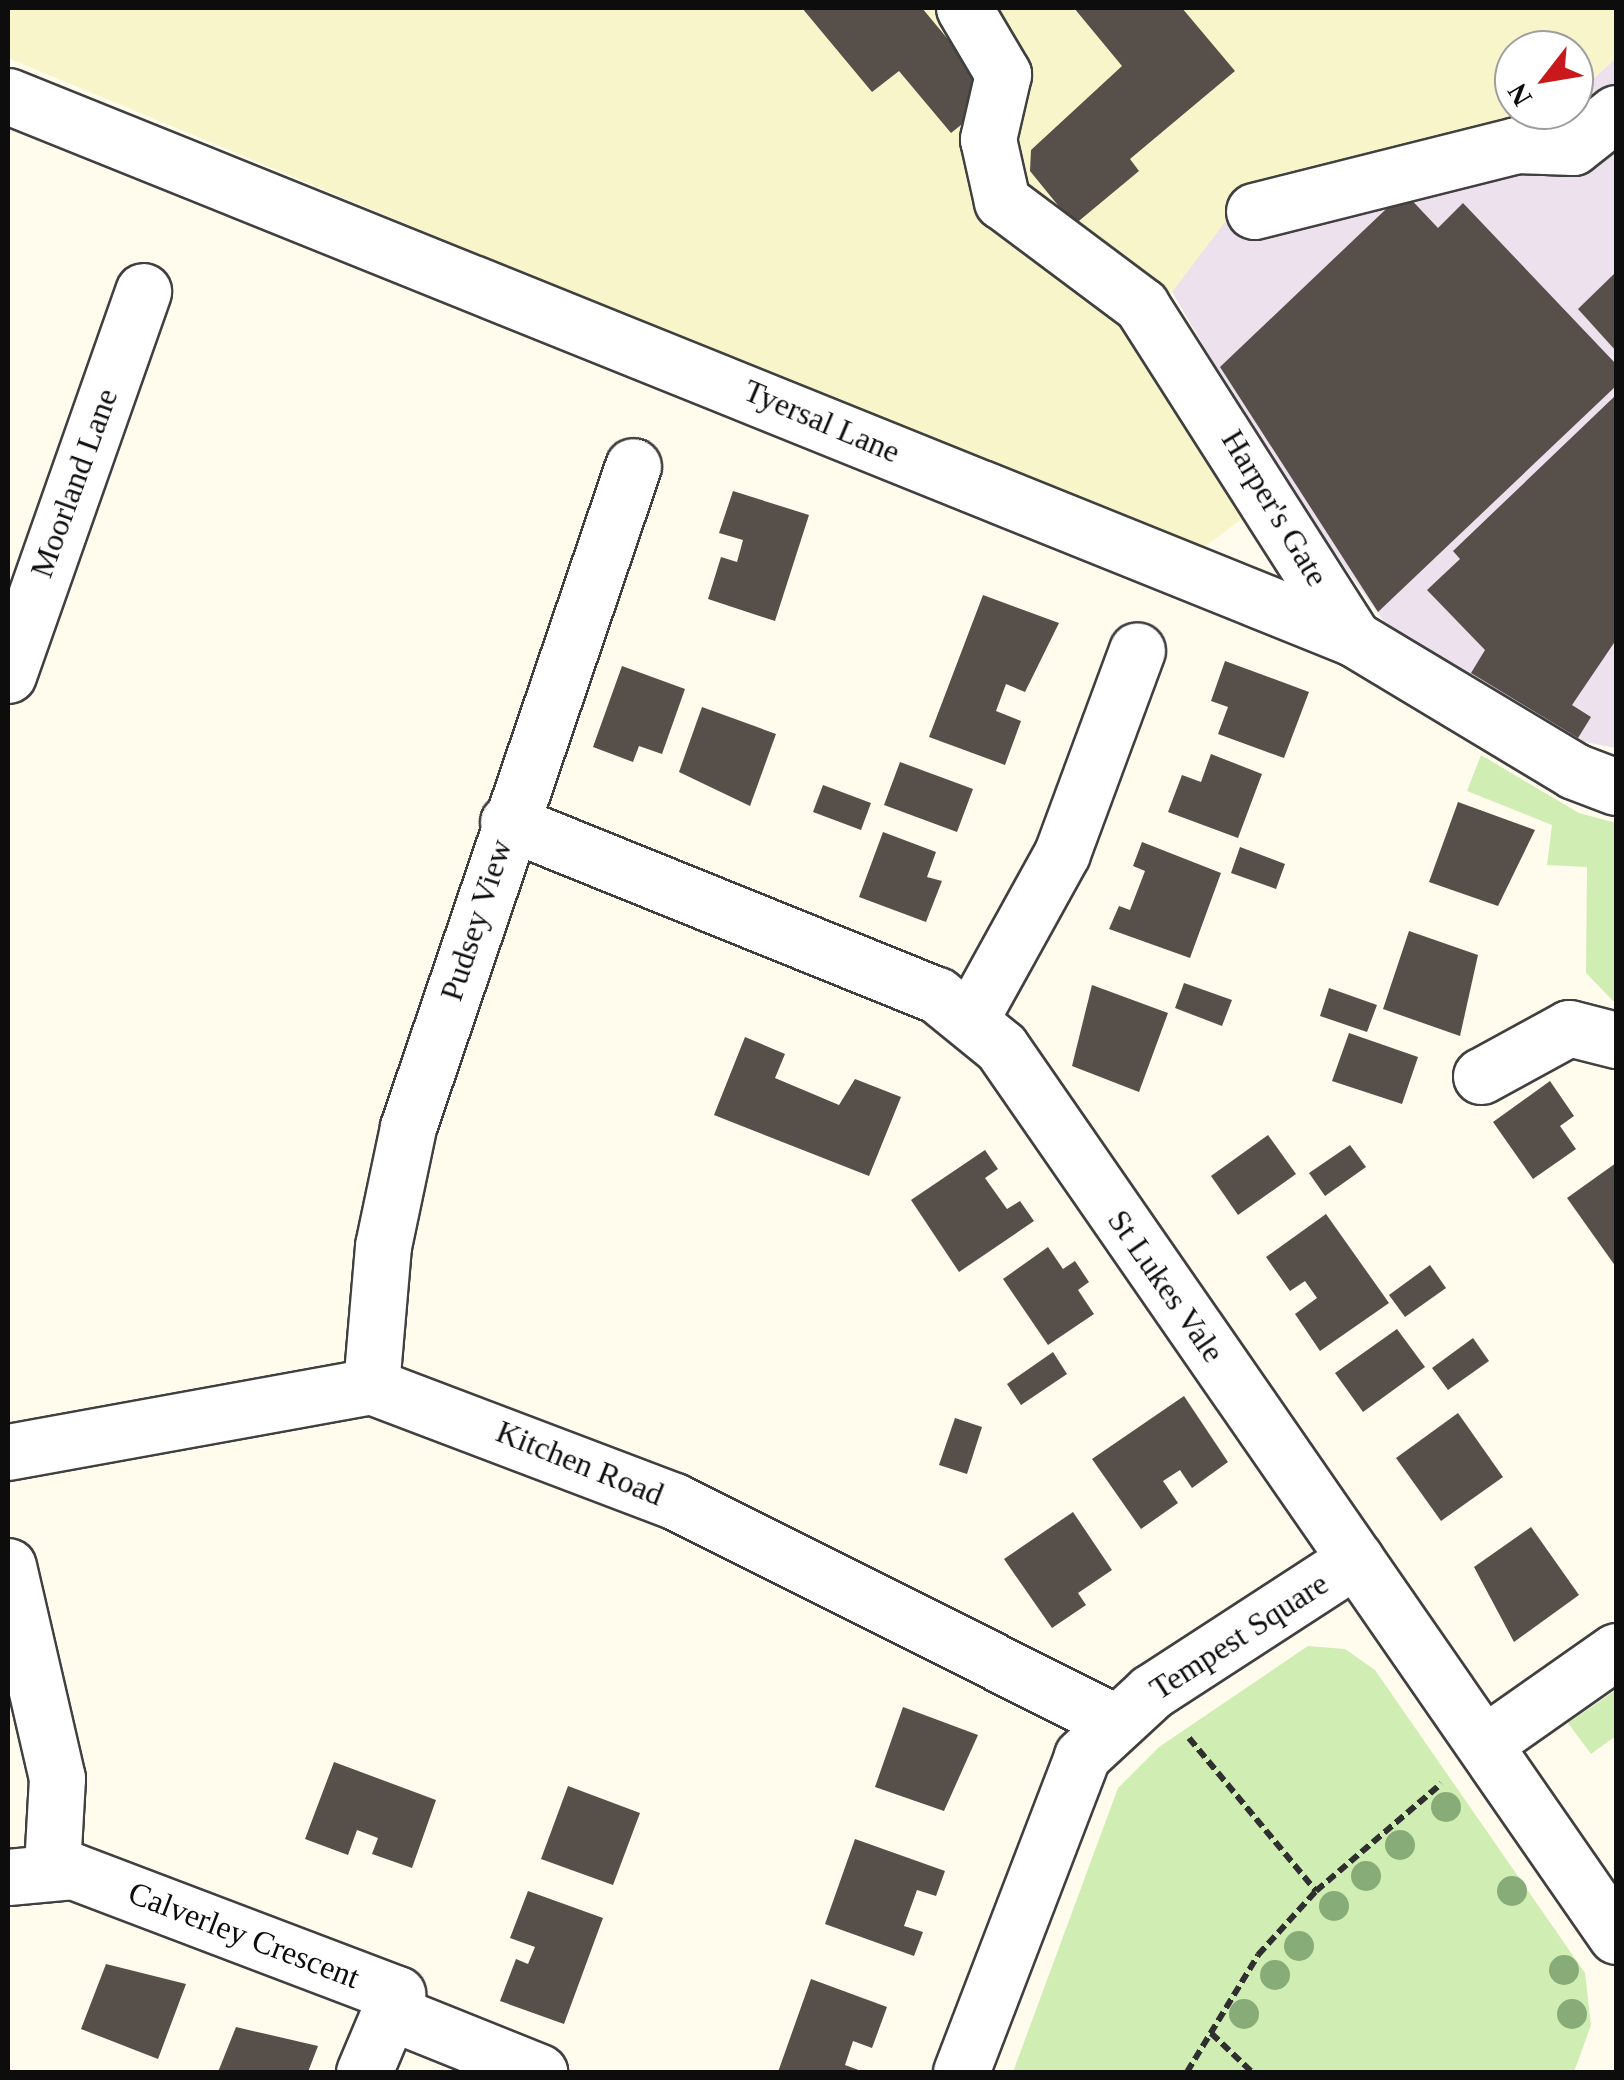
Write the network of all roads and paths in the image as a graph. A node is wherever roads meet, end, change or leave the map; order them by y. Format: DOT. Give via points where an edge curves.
graph roads {
  1 [pos="964,8"];
  2 [pos="8,96"];
  3 [pos="1616,113"];
  4 [pos="1254,211"];
  5 [pos="143,292"];
  6 [pos="633,466"];
  7 [pos="1353,638"];
  8 [pos="12,645"];
  9 [pos="1137,650"];
  10 [pos="1616,787"];
  11 [pos="508,822"];
  12 [pos="971,1018"];
  13 [pos="1616,1040"];
  14 [pos="1482,1076"];
  15 [pos="371,1386"];
  16 [pos="8,1452"];
  17 [pos="1356,1559"];
  18 [pos="8,1566"];
  19 [pos="1616,1652"];
  20 [pos="1132,1707"];
  21 [pos="1484,1743"];
  22 [pos="30,1872"];
  23 [pos="1316,1891"];
  24 [pos="1616,1936"];
  25 [pos="390,2012"];
  26 [pos="1212,2033"];
  27 [pos="364,2072"];
  28 [pos="539,2072"];
  29 [pos="961,2072"];
  30 [pos="1187,2072"];
  31 [pos="1252,2072"];
  1 -- 7 [label="street, Harper's Gate" via="1003,74 988,139 1002,201 1120,281 1194,379"];
  2 -- 7 [label="street, Tyersal Lane"];
  3 -- 4 [label="street" via="1574,147 1516,145"];
  5 -- 8 [label="street, Moorland Lane"];
  6 -- 11 [label="street, Pudsey View"];
  7 -- 10 [label="street, Tyersal Lane" via="1574,771"];
  9 -- 12 [label="street" via="1071,830"];
  11 -- 12 [label="street, St Lukes Vale" via="900,978"];
  11 -- 15 [label="street, Pudsey View" via="408,1127 382,1246"];
  12 -- 17 [label="street, St Lukes Vale" via="1001,1047"];
  13 -- 14 [label="street" via="1569,1028"];
  15 -- 16 [label="street"];
  15 -- 20 [label="street, Kitchen Road" via="674,1501"];
  17 -- 20 [label="street, Tempest Square"];
  17 -- 21 [label="street, Tempest Square"];
  18 -- 22 [label="street" via="56,1778"];
  19 -- 21 [label="street"];
  20 -- 23 [label="path"];
  20 -- 29 [label="street, Tempest Square" via="1060,1797"];
  21 -- 23 [label="path"];
  21 -- 24 [label="street, Tempest Square"];
  22 -- 25 [label="street, Calverley Crescent" via="397,1994"];
  23 -- 26 [label="path" via="1258,1955"];
  25 -- 27 [label="street, Calverley Crescent"];
  25 -- 28 [label="street"];
  26 -- 30 [label="path"];
  26 -- 31 [label="path"];
}
